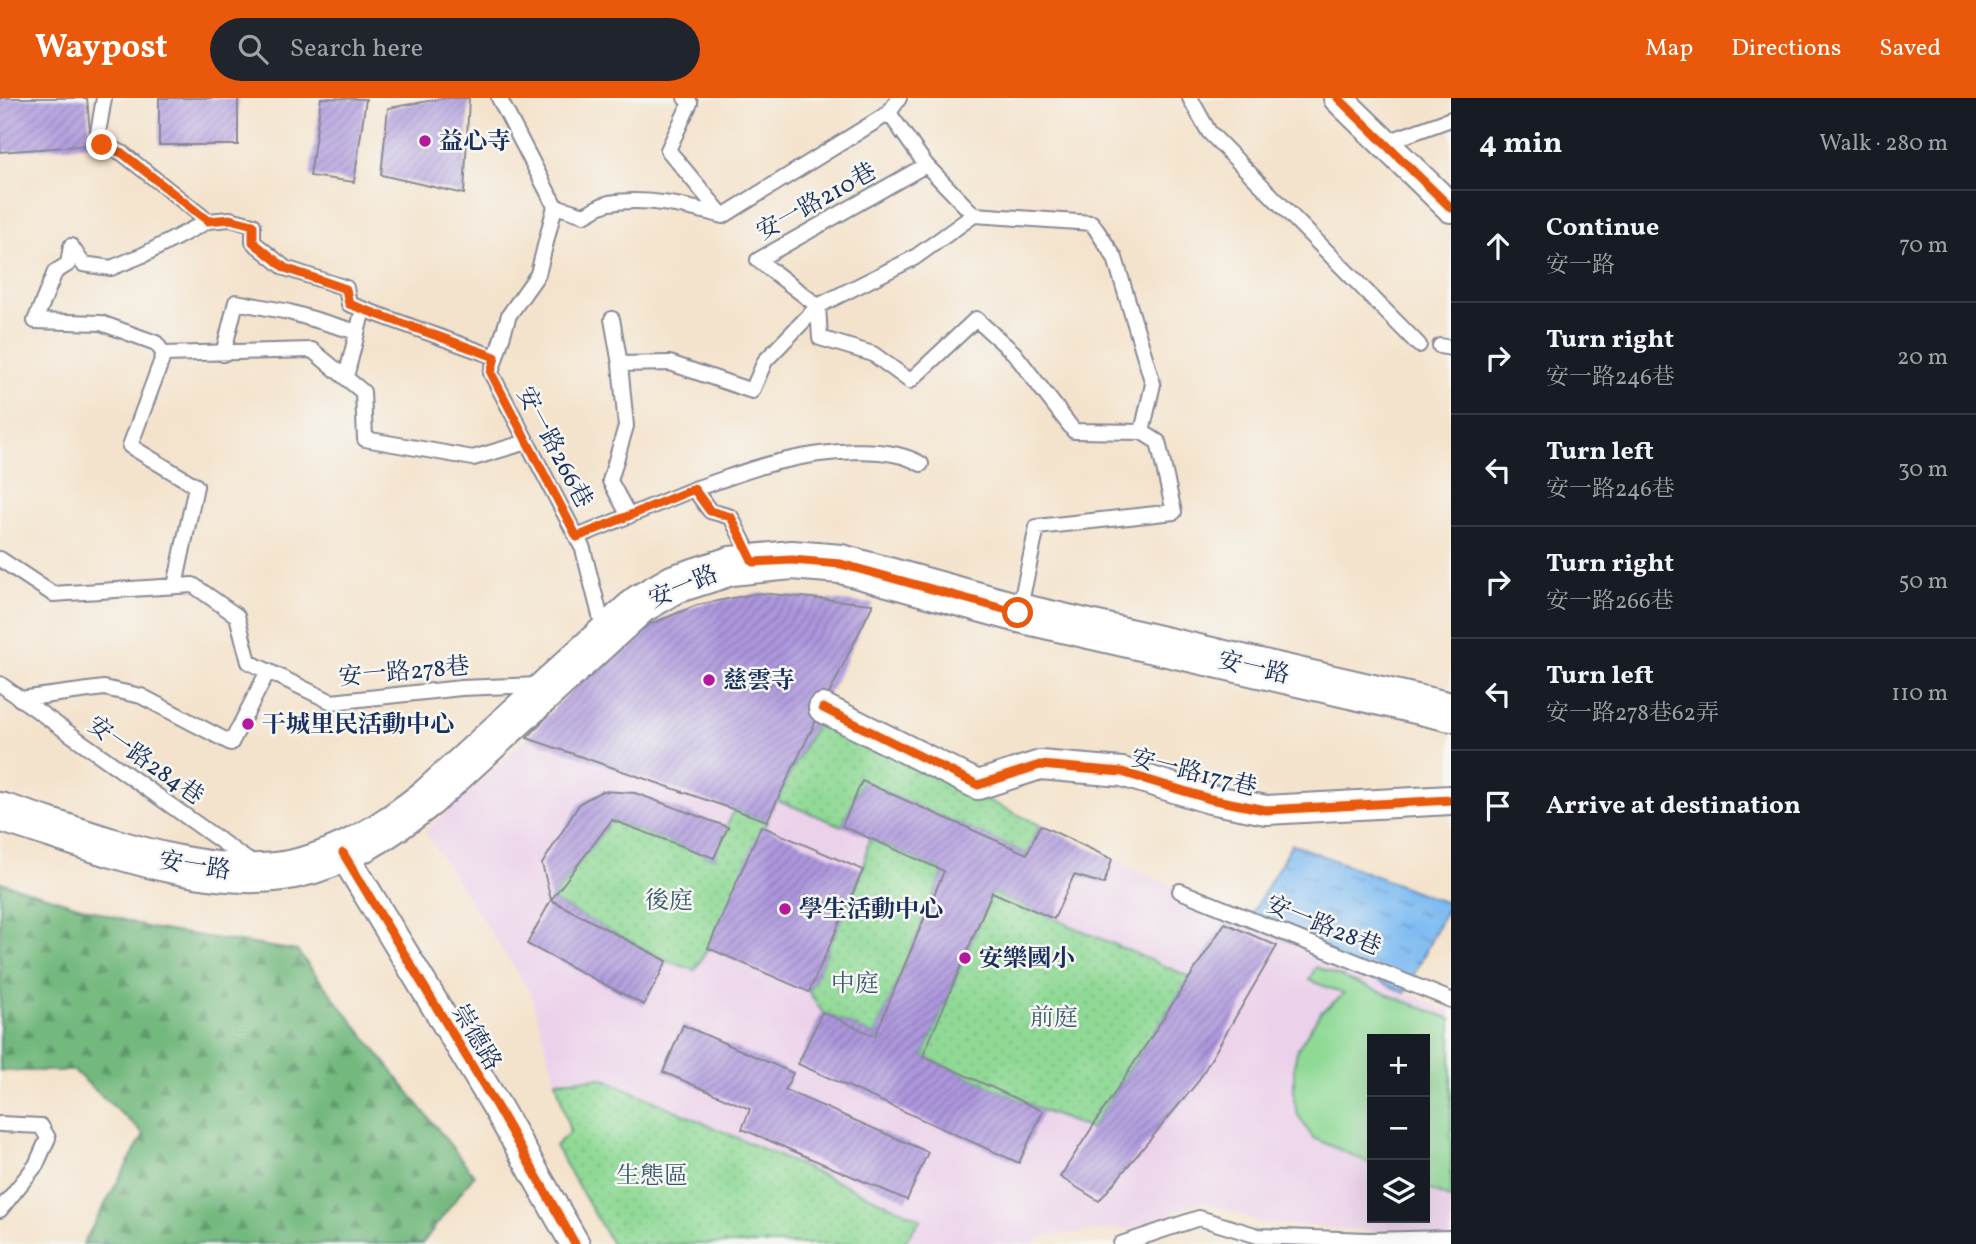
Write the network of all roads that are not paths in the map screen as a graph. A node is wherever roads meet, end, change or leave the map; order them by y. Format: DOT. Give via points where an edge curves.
graph roads {
  1 [pos="104,98"];
  2 [pos="499,98"];
  3 [pos="685,98"];
  4 [pos="899,98"];
  5 [pos="1190,98"];
  6 [pos="1338,98"];
  7 [pos="889,113"];
  8 [pos="1451,119"];
  9 [pos="1384,143"];
  10 [pos="926,165"];
  11 [pos="1449,203"];
  12 [pos="555,206"];
  13 [pos="974,215"];
  14 [pos="723,216"];
  15 [pos="208,221"];
  16 [pos="818,306"];
  17 [pos="363,309"];
  18 [pos="612,319"];
  19 [pos="357,332"];
  20 [pos="1419,345"];
  21 [pos="164,354"];
  22 [pos="223,354"];
  23 [pos="495,357"];
  24 [pos="620,364"];
  25 [pos="346,377"];
  26 [pos="1142,432"];
  27 [pos="527,442"];
  28 [pos="921,464"];
  29 [pos="694,489"];
  30 [pos="629,516"];
  31 [pos="577,537"];
  32 [pos="0,559"];
  33 [pos="753,562"];
  34 [pos="175,586"];
  35 [pos="1018,613"];
  36 [pos="605,635"];
  37 [pos="268,671"];
  38 [pos="0,684"];
  39 [pos="551,685"];
  40 [pos="20,699"];
  41 [pos="823,708"];
  42 [pos="1451,712"];
  43 [pos="1451,800"];
  44 [pos="0,812"];
  45 [pos="343,853"];
  46 [pos="265,872"];
  47 [pos="1180,891"];
  48 [pos="1451,1000"];
  49 [pos="0,1125"];
  50 [pos="0,1210"];
  51 [pos="1451,1238"];
  52 [pos="575,1244"];
  53 [pos="1121,1244"];
  1 -- 15 [label="lane" via="99,143 122,153"];
  2 -- 12 [label="lane"];
  3 -- 14 [label="lane" via="690,103 668,150"];
  4 -- 7 [label="lane"];
  5 -- 20 [label="lane" via="1209,132"];
  6 -- 9 [label="street"];
  7 -- 10 [label="lane"];
  7 -- 14 [label="lane"];
  8 -- 9 [label="lane"];
  9 -- 11 [label="street"];
  10 -- 13 [label="lane"];
  10 -- 16 [label="lane, 安一路210巷" via="758,260"];
  12 -- 14 [label="lane" via="584,215 607,203 653,202"];
  12 -- 23 [label="lane, 安一路266巷" via="538,274 509,315"];
  13 -- 16 [label="lane" via="914,258"];
  13 -- 26 [label="lane" via="1092,223 1115,258 1153,384"];
  15 -- 17 [label="lane" via="230,219 253,225 253,242 285,268 346,289 349,304"];
  15 -- 21 [label="lane" via="111,268 83,264 71,246 68,264 55,272 35,321 100,323 156,342"];
  16 -- 24 [label="lane" via="765,361 752,391 670,363"];
  16 -- 26 [label="lane" via="820,338 873,354 910,382 976,319 1014,353 1074,431"];
  17 -- 19 [label="lane"];
  17 -- 23 [label="lane"];
  18 -- 24 [label="lane"];
  19 -- 22 [label="lane" via="236,302"];
  19 -- 25 [label="lane"];
  21 -- 22 [label="lane"];
  21 -- 34 [label="lane" via="130,446 196,486"];
  22 -- 25 [label="lane" via="312,350"];
  23 -- 27 [label="lane, 安一路266巷" via="491,373"];
  24 -- 30 [label="lane" via="626,426 610,481"];
  25 -- 27 [label="lane" via="363,393 365,439 473,458"];
  26 -- 35 [label="lane" via="1158,442 1174,512 1037,527"];
  27 -- 31 [label="lane, 安一路266巷"];
  28 -- 29 [label="lane" via="910,457 858,451 782,461"];
  29 -- 30 [label="lane"];
  29 -- 33 [label="lane" via="710,511 731,517"];
  30 -- 31 [label="lane"];
  31 -- 36 [label="lane, 安一路266巷"];
  32 -- 34 [label="lane" via="53,593"];
  33 -- 35 [label="main road, 安一路" via="841,564"];
  33 -- 36 [label="main road, 安一路" via="657,593"];
  34 -- 37 [label="lane, 安一路278巷" via="193,585 237,616 249,662"];
  35 -- 42 [label="main road, 安一路"];
  36 -- 39 [label="main road, 安一路"];
  37 -- 39 [label="lane, 安一路278巷" via="332,702 461,688"];
  37 -- 40 [label="lane" via="231,743 141,696 104,688"];
  38 -- 40 [label="lane, 安一路284巷"];
  39 -- 45 [label="main road, 安一路" via="429,797 394,825"];
  40 -- 46 [label="lane, 安一路284巷"];
  41 -- 43 [label="street, 安一路177巷" via="978,785 1040,765 1122,772 1210,799 1266,810"];
  44 -- 46 [label="main road, 安一路" via="161,861"];
  45 -- 46 [label="main road, 安一路" via="293,870"];
  45 -- 52 [label="street, 崇德路"];
  47 -- 48 [label="lane, 安一路28巷"];
  49 -- 50 [label="lane" via="41,1126 48,1139 36,1165"];
  51 -- 53 [label="lane" via="1258,1236 1199,1218"];
}
